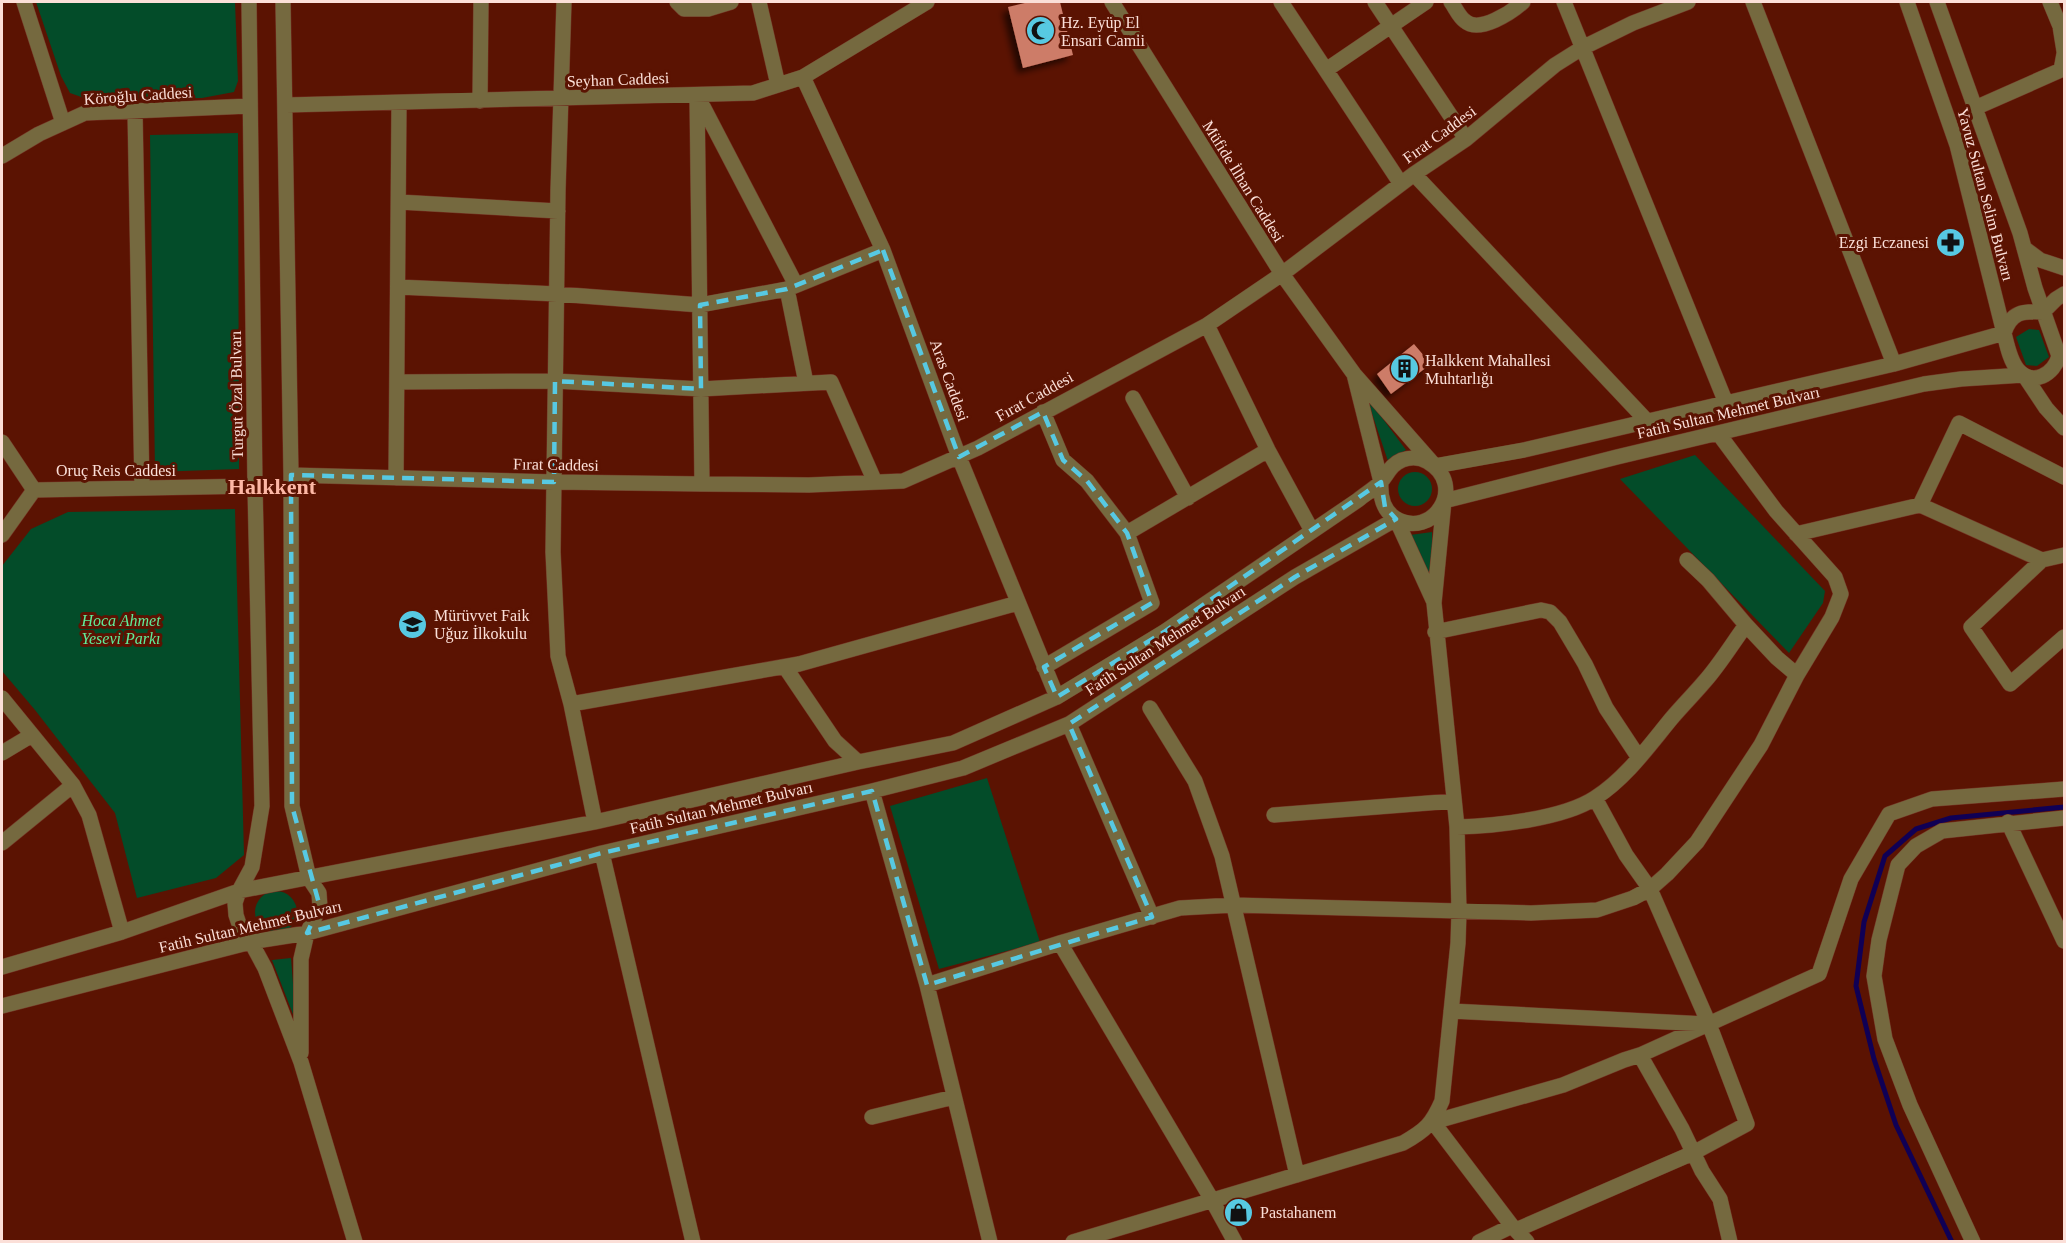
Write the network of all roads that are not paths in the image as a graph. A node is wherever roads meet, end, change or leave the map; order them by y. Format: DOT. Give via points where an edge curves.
graph roads {
  1 [pos="24,2"];
  2 [pos="249,2"];
  3 [pos="283,2"];
  4 [pos="481,2"];
  5 [pos="564,2"];
  6 [pos="677,2"];
  7 [pos="731,2"];
  8 [pos="759,2"];
  9 [pos="927,2"];
  10 [pos="1112,2"];
  11 [pos="1281,2"];
  12 [pos="1375,2"];
  13 [pos="1426,2"];
  14 [pos="1451,2"];
  15 [pos="1523,2"];
  16 [pos="1564,2"];
  17 [pos="1688,2"];
  18 [pos="1753,2"];
  19 [pos="1907,2"];
  20 [pos="1937,2"];
  21 [pos="2050,2"];
  22 [pos="1390,25"];
  23 [pos="1582,48"];
  24 [pos="2064,52"];
  25 [pos="1326,70"];
  26 [pos="803,77"];
  27 [pos="778,85"];
  28 [pos="697,95"];
  29 [pos="561,99"];
  30 [pos="480,101"];
  31 [pos="399,103"];
  32 [pos="286,105"];
  33 [pos="250,106"];
  34 [pos="1975,108"];
  35 [pos="135,111"];
  36 [pos="63,123"];
  37 [pos="1466,139"];
  38 [pos="2,156"];
  39 [pos="1414,174"];
  40 [pos="1401,184"];
  41 [pos="399,202"];
  42 [pos="558,211"];
  43 [pos="2024,248"];
  44 [pos="883,250"];
  45 [pos="2064,268"];
  46 [pos="1282,274"];
  47 [pos="398,287"];
  48 [pos="791,287"];
  49 [pos="557,294"];
  50 [pos="2064,294"];
  51 [pos="700,305"];
  52 [pos="2043,312"];
  53 [pos="1207,325"];
  54 [pos="2004,333"];
  55 [pos="2059,356"];
  56 [pos="1894,364"];
  57 [pos="2019,370"];
  58 [pos="2064,372"];
  59 [pos="1354,374"];
  60 [pos="555,381"];
  61 [pos="397,382"];
  62 [pos="806,383"];
  63 [pos="701,389"];
  64 [pos="1133,398"];
  65 [pos="1726,403"];
  66 [pos="1043,412"];
  67 [pos="1647,421"];
  68 [pos="2064,428"];
  69 [pos="1718,433"];
  70 [pos="2,442"];
  71 [pos="1268,450"];
  72 [pos="959,456"];
  73 [pos="1435,466"];
  74 [pos="291,475"];
  75 [pos="2064,477"];
  76 [pos="396,478"];
  77 [pos="554,482"];
  78 [pos="1382,482"];
  79 [pos="875,483"];
  80 [pos="702,484"];
  81 [pos="255,486"];
  82 [pos="142,488"];
  83 [pos="34,490"];
  84 [pos="1188,498"];
  85 [pos="1444,501"];
  86 [pos="1920,505"];
  87 [pos="1396,519"];
  88 [pos="1312,531"];
  89 [pos="1127,533"];
  90 [pos="1796,534"];
  91 [pos="2,535"];
  92 [pos="2064,555"];
  93 [pos="1687,560"];
  94 [pos="2042,560"];
  95 [pos="1018,603"];
  96 [pos="1434,603"];
  97 [pos="1746,625"];
  98 [pos="1435,632"];
  99 [pos="2064,637"];
  100 [pos="785,667"];
  101 [pos="1044,667"];
  102 [pos="1797,675"];
  103 [pos="1057,697"];
  104 [pos="2,698"];
  105 [pos="571,704"];
  106 [pos="1150,708"];
  107 [pos="1069,724"];
  108 [pos="33,735"];
  109 [pos="2,753"];
  110 [pos="1639,758"];
  111 [pos="858,762"];
  112 [pos="73,785"];
  113 [pos="2064,789"];
  114 [pos="872,791"];
  115 [pos="1595,798"];
  116 [pos="1454,801"];
  117 [pos="1274,815"];
  118 [pos="2064,818"];
  119 [pos="595,822"];
  120 [pos="2008,822"];
  121 [pos="1457,827"];
  122 [pos="2,843"];
  123 [pos="602,853"];
  124 [pos="309,878"];
  125 [pos="1650,889"];
  126 [pos="239,891"];
  127 [pos="1234,905"];
  128 [pos="1459,912"];
  129 [pos="1152,916"];
  130 [pos="122,932"];
  131 [pos="308,933"];
  132 [pos="2064,941"];
  133 [pos="251,942"];
  134 [pos="1060,943"];
  135 [pos="2,967"];
  136 [pos="927,985"];
  137 [pos="2,1006"];
  138 [pos="1451,1011"];
  139 [pos="1709,1024"];
  140 [pos="1640,1055"];
  141 [pos="301,1062"];
  142 [pos="954,1097"];
  143 [pos="872,1117"];
  144 [pos="1433,1122"];
  145 [pos="1693,1153"];
  146 [pos="1297,1175"];
  147 [pos="1212,1200"];
  148 [pos="1518,1232"];
  149 [pos="1726,1239"];
  150 [pos="355,1242"];
  151 [pos="693,1242"];
  152 [pos="990,1242"];
  153 [pos="1073,1242"];
  154 [pos="1235,1242"];
  155 [pos="1479,1242"];
  156 [pos="1973,1242"];
  1 -- 36 [label="street"];
  2 -- 33 [label="street, Turgut Özal Bulvarı"];
  3 -- 32 [label="street"];
  4 -- 30 [label="street"];
  5 -- 29 [label="street"];
  6 -- 7 [label="street" via="684,9 708,9"];
  8 -- 27 [label="street"];
  9 -- 26 [label="street, Seyhan Caddesi"];
  10 -- 46 [label="street, Müfide İlhan Caddesi"];
  11 -- 25 [label="street"];
  12 -- 22 [label="street"];
  13 -- 22 [label="street"];
  14 -- 15 [label="street" via="1465,22 1474,26 1484,26"];
  16 -- 23 [label="street"];
  17 -- 23 [label="street, Fırat Caddesi"];
  18 -- 56 [label="street"];
  19 -- 54 [label="street, Yavuz Sultan Selim Bulvarı" via="1957,145"];
  20 -- 34 [label="street, Yavuz Sultan Selim Bulvarı"];
  21 -- 24 [label="street" via="2060,26"];
  22 -- 25 [label="street"];
  22 -- 37 [label="street"];
  23 -- 37 [label="street, Fırat Caddesi" via="1555,65"];
  23 -- 65 [label="street"];
  24 -- 34 [label="street" via="2061,70"];
  25 -- 40 [label="street"];
  26 -- 27 [label="street, Seyhan Caddesi"];
  26 -- 44 [label="street, Aras Caddesi"];
  27 -- 28 [label="street, Seyhan Caddesi" via="753,93"];
  28 -- 29 [label="street, Seyhan Caddesi"];
  28 -- 48 [label="street"];
  28 -- 51 [label="street"];
  29 -- 30 [label="street, Seyhan Caddesi"];
  29 -- 42 [label="street"];
  30 -- 31 [label="street, Seyhan Caddesi"];
  31 -- 32 [label="street, Seyhan Caddesi"];
  31 -- 41 [label="street"];
  32 -- 74 [label="street"];
  33 -- 35 [label="street, Köroğlu Caddesi"];
  33 -- 81 [label="street, Turgut Özal Bulvarı"];
  34 -- 43 [label="street, Yavuz Sultan Selim Bulvarı"];
  35 -- 36 [label="street, Köroğlu Caddesi" via="85,113"];
  35 -- 82 [label="street"];
  36 -- 38 [label="street, Köroğlu Caddesi"];
  37 -- 39 [label="street, Fırat Caddesi"];
  39 -- 40 [label="street, Fırat Caddesi"];
  39 -- 67 [label="street"];
  40 -- 46 [label="street, Fırat Caddesi"];
  41 -- 42 [label="street"];
  41 -- 47 [label="street"];
  42 -- 49 [label="street"];
  43 -- 45 [label="street" via="2040,260"];
  43 -- 52 [label="street, Yavuz Sultan Selim Bulvarı"];
  44 -- 48 [label="street"];
  44 -- 72 [label="street, Aras Caddesi"];
  46 -- 53 [label="street, Fırat Caddesi"];
  46 -- 59 [label="street, Müfide İlhan Caddesi"];
  47 -- 49 [label="street"];
  47 -- 61 [label="street"];
  48 -- 51 [label="street"];
  48 -- 62 [label="street"];
  49 -- 51 [label="street"];
  49 -- 60 [label="street"];
  50 -- 52 [label="street"];
  51 -- 63 [label="street"];
  52 -- 54 [label="street" via="2018,314"];
  52 -- 55 [label="street"];
  53 -- 66 [label="street, Fırat Caddesi"];
  53 -- 71 [label="street"];
  54 -- 56 [label="street, Fatih Sultan Mehmet Bulvarı"];
  54 -- 57 [label="street, Yavuz Sultan Selim Bulvarı"];
  55 -- 57 [label="street" via="2052,370 2038,378"];
  55 -- 58 [label="street"];
  56 -- 65 [label="street, Fatih Sultan Mehmet Bulvarı"];
  57 -- 68 [label="street, Yavuz Sultan Selim Bulvarı"];
  57 -- 69 [label="street, Fatih Sultan Mehmet Bulvarı" via="1924,384"];
  59 -- 73 [label="street, Müfide İlhan Caddesi"];
  59 -- 78 [label="street"];
  60 -- 61 [label="street"];
  60 -- 63 [label="street"];
  60 -- 77 [label="street"];
  61 -- 76 [label="street"];
  62 -- 63 [label="street"];
  62 -- 79 [label="street" via="831,382"];
  63 -- 80 [label="street"];
  64 -- 84 [label="street"];
  65 -- 67 [label="street, Fatih Sultan Mehmet Bulvarı"];
  66 -- 72 [label="street, Fırat Caddesi"];
  66 -- 89 [label="street" via="1063,460 1087,481"];
  67 -- 73 [label="street, Fatih Sultan Mehmet Bulvarı"];
  69 -- 85 [label="street, Fatih Sultan Mehmet Bulvarı"];
  69 -- 90 [label="street"];
  70 -- 83 [label="street"];
  71 -- 84 [label="street"];
  71 -- 88 [label="street"];
  72 -- 79 [label="street, Fırat Caddesi" via="903,481"];
  72 -- 95 [label="street, Aras Caddesi"];
  73 -- 78 [label="street" via="1425,460 1404,459 1386,472"];
  73 -- 85 [label="street" via="1445,482"];
  74 -- 76 [label="street, Fırat Caddesi"];
  74 -- 124 [label="street" via="292,806"];
  75 -- 86 [label="street" via="1959,423"];
  76 -- 77 [label="street, Fırat Caddesi"];
  77 -- 80 [label="street, Fırat Caddesi"];
  77 -- 105 [label="street" via="558,656"];
  78 -- 87 [label="street" via="1382,499"];
  78 -- 88 [label="street, Fatih Sultan Mehmet Bulvarı"];
  79 -- 80 [label="street, Fırat Caddesi"];
  81 -- 82 [label="street, Oruç Reis Caddesi"];
  81 -- 126 [label="street, Turgut Özal Bulvarı" via="262,806 252,867"];
  82 -- 83 [label="street, Oruç Reis Caddesi"];
  83 -- 91 [label="street, Oruç Reis Caddesi"];
  84 -- 89 [label="street"];
  85 -- 87 [label="street" via="1440,510 1425,521"];
  85 -- 96 [label="street"];
  86 -- 90 [label="street"];
  86 -- 94 [label="street"];
  87 -- 96 [label="street"];
  87 -- 107 [label="street, Fatih Sultan Mehmet Bulvarı" via="1295,577"];
  88 -- 103 [label="street, Fatih Sultan Mehmet Bulvarı" via="1164,632"];
  89 -- 101 [label="street" via="1152,603"];
  90 -- 102 [label="street" via="1835,578 1841,594"];
  92 -- 94 [label="street"];
  93 -- 97 [label="street"];
  94 -- 99 [label="street" via="1971,627 2010,684"];
  95 -- 100 [label="street"];
  95 -- 101 [label="street, Aras Caddesi"];
  96 -- 98 [label="street"];
  97 -- 102 [label="street"];
  97 -- 110 [label="street" via="1706,680"];
  98 -- 110 [label="street" via="1541,610 1550,612 1560,622 1606,708"];
  98 -- 116 [label="street"];
  100 -- 105 [label="street"];
  100 -- 111 [label="street" via="836,741"];
  101 -- 103 [label="street, Aras Caddesi"];
  102 -- 125 [label="street" via="1761,745 1697,842"];
  103 -- 111 [label="street, Fatih Sultan Mehmet Bulvarı" via="953,742"];
  104 -- 108 [label="street"];
  105 -- 119 [label="street"];
  106 -- 127 [label="street" via="1195,780 1222,856"];
  107 -- 114 [label="street, Fatih Sultan Mehmet Bulvarı" via="963,768"];
  107 -- 129 [label="street"];
  108 -- 109 [label="street"];
  108 -- 112 [label="street"];
  110 -- 115 [label="street"];
  111 -- 119 [label="street, Fatih Sultan Mehmet Bulvarı"];
  112 -- 122 [label="street"];
  112 -- 130 [label="street" via="89,815"];
  113 -- 139 [label="street" via="1932,799 1890,814 1851,879 1819,974"];
  114 -- 123 [label="street, Fatih Sultan Mehmet Bulvarı"];
  114 -- 136 [label="street"];
  115 -- 121 [label="street" via="1551,814 1490,826"];
  115 -- 125 [label="street"];
  116 -- 117 [label="street"];
  116 -- 121 [label="street"];
  118 -- 120 [label="street"];
  119 -- 124 [label="street, Fatih Sultan Mehmet Bulvarı"];
  120 -- 132 [label="street"];
  120 -- 156 [label="street" via="1942,831 1916,846 1898,865 1874,976 1885,1039"];
  121 -- 128 [label="street"];
  123 -- 131 [label="street, Fatih Sultan Mehmet Bulvarı"];
  123 -- 151 [label="street"];
  124 -- 126 [label="street, Fatih Sultan Mehmet Bulvarı"];
  124 -- 131 [label="street" via="319,892 320,907"];
  125 -- 128 [label="street" via="1597,910"];
  125 -- 139 [label="street"];
  126 -- 130 [label="street, Fatih Sultan Mehmet Bulvarı"];
  126 -- 133 [label="street" via="236,915"];
  127 -- 128 [label="street"];
  127 -- 129 [label="street" via="1180,908"];
  127 -- 146 [label="street"];
  128 -- 138 [label="street"];
  129 -- 134 [label="street"];
  130 -- 135 [label="street, Fatih Sultan Mehmet Bulvarı"];
  131 -- 133 [label="street, Fatih Sultan Mehmet Bulvarı"];
  131 -- 141 [label="street" via="301,959"];
  133 -- 137 [label="street, Fatih Sultan Mehmet Bulvarı"];
  133 -- 141 [label="street"];
  134 -- 136 [label="street"];
  134 -- 147 [label="street"];
  136 -- 142 [label="street"];
  138 -- 139 [label="street"];
  138 -- 144 [label="street" via="1442,1101"];
  139 -- 140 [label="street"];
  139 -- 145 [label="street" via="1747,1124"];
  140 -- 144 [label="street" via="1563,1085"];
  140 -- 145 [label="street"];
  141 -- 150 [label="street"];
  142 -- 143 [label="street"];
  142 -- 152 [label="street"];
  144 -- 146 [label="street" via="1403,1143"];
  144 -- 148 [label="street"];
  145 -- 148 [label="street"];
  145 -- 149 [label="street" via="1720,1200"];
  146 -- 147 [label="street"];
  147 -- 153 [label="street"];
  147 -- 154 [label="street"];
  148 -- 155 [label="street"];
}
